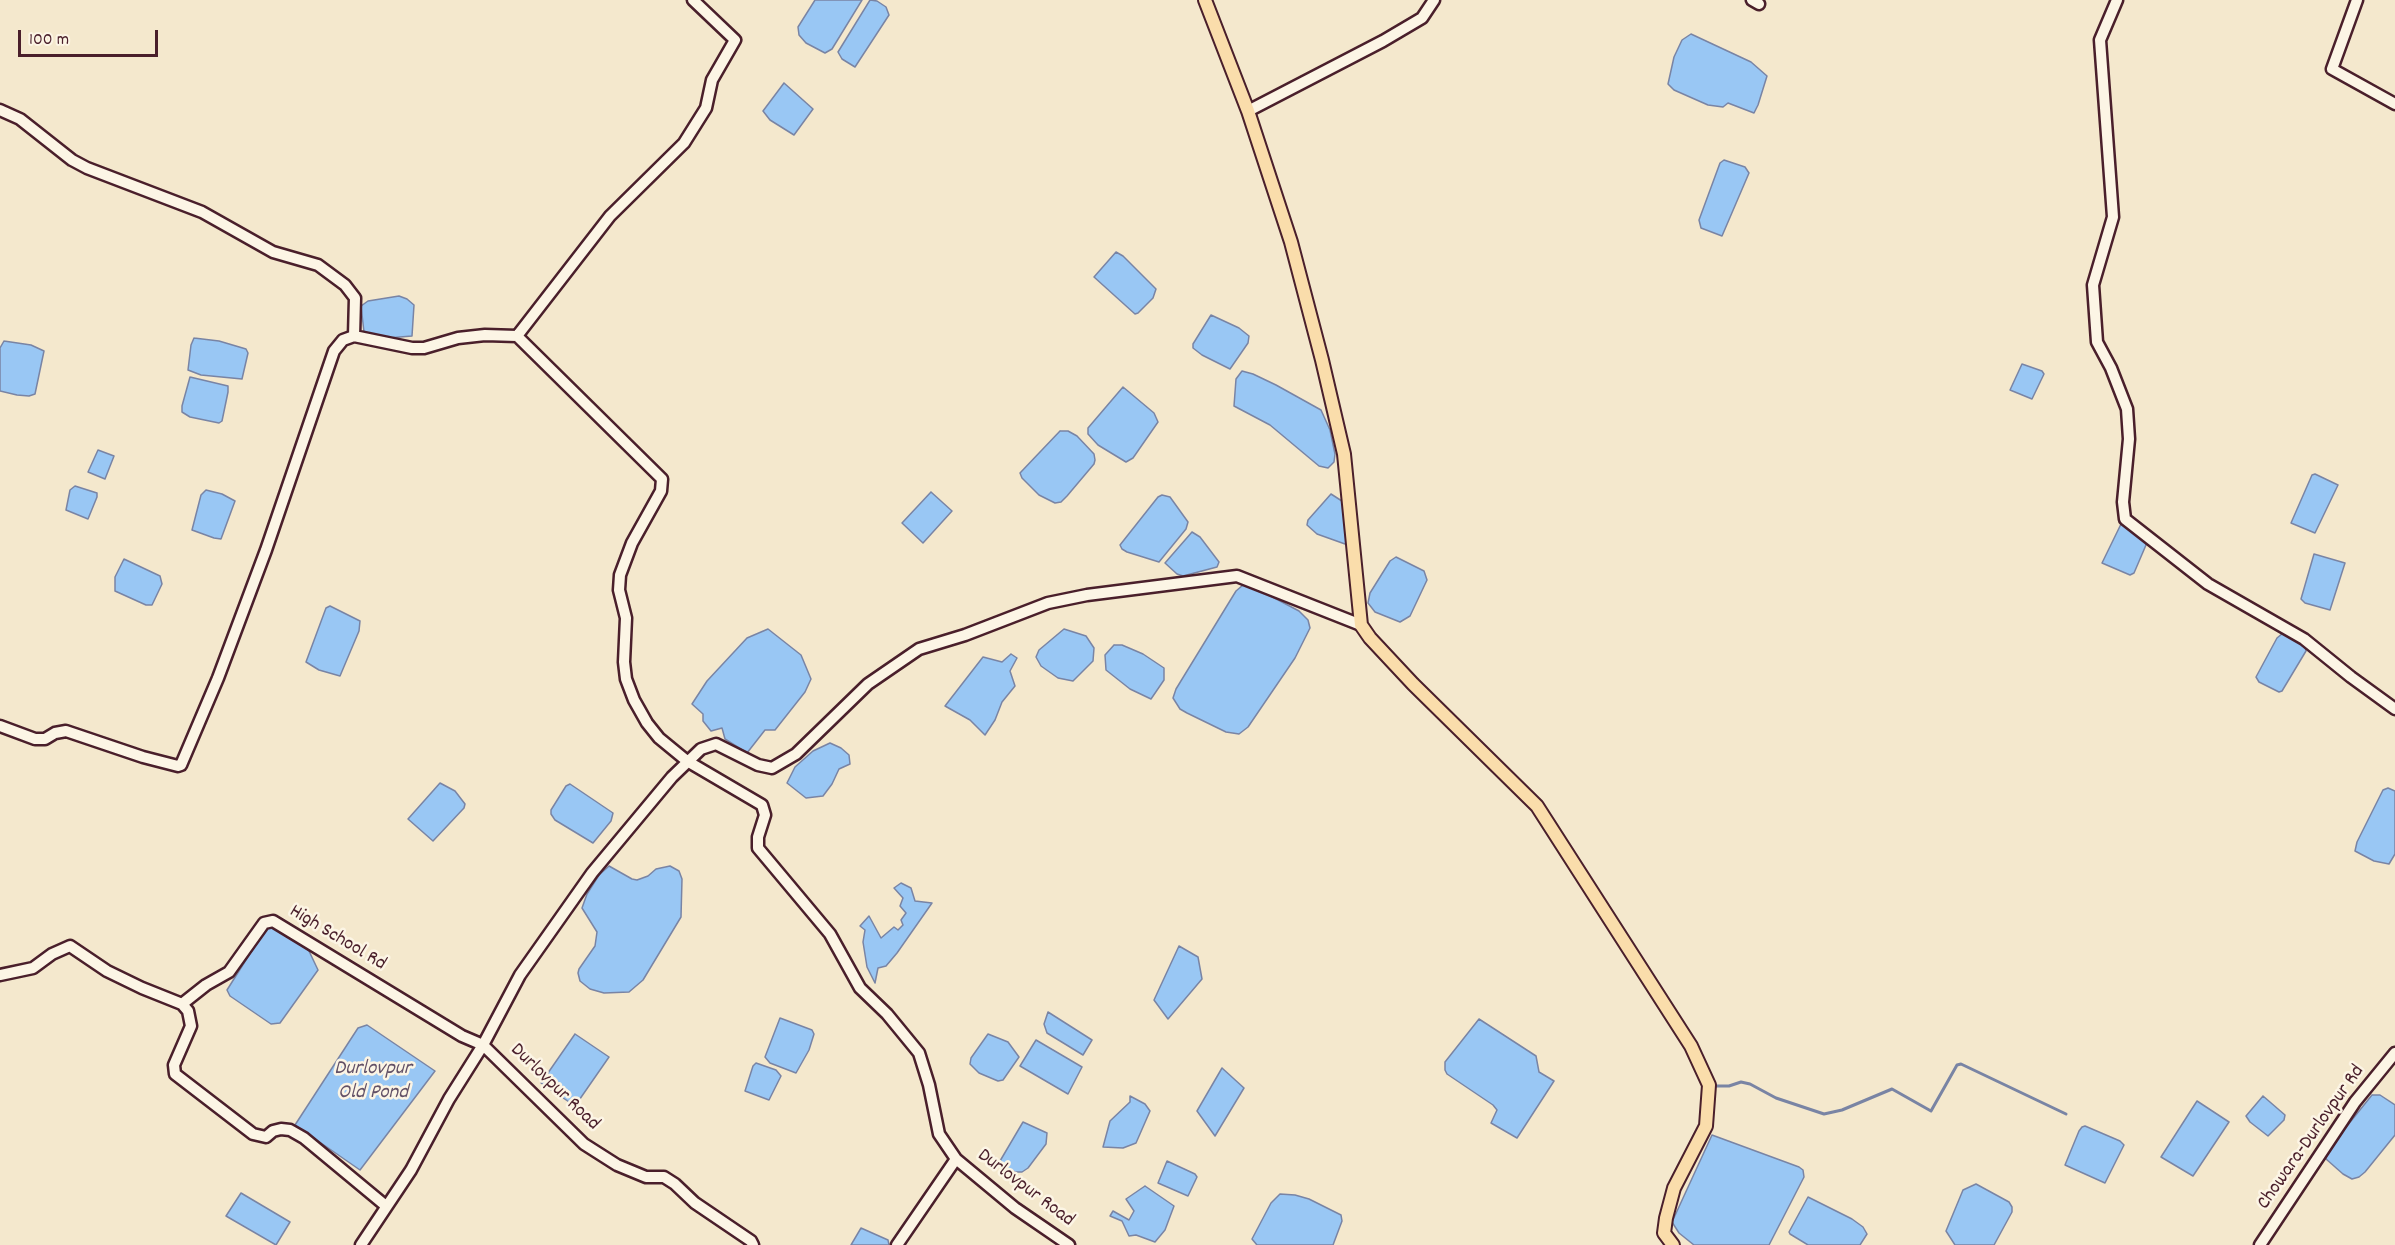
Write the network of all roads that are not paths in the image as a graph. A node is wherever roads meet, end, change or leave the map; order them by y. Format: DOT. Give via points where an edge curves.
graph roads {
  1 [pos="693,0"];
  2 [pos="1205,0"];
  3 [pos="1434,0"];
  4 [pos="2117,0"];
  5 [pos="2357,0"];
  6 [pos="2395,104"];
  7 [pos="0,110"];
  8 [pos="1248,111"];
  9 [pos="354,336"];
  10 [pos="517,336"];
  11 [pos="1361,626"];
  12 [pos="2395,709"];
  13 [pos="0,726"];
  14 [pos="687,762"];
  15 [pos="0,975"];
  16 [pos="182,1004"];
  17 [pos="483,1045"];
  18 [pos="2395,1053"];
  19 [pos="956,1159"];
  20 [pos="386,1206"];
  21 [pos="361,1245"];
  22 [pos="753,1245"];
  23 [pos="897,1245"];
  24 [pos="1069,1245"];
  25 [pos="1673,1245"];
  26 [pos="2260,1245"];
  1 -- 10 [label="street" via="735,40 712,80 706,108 684,143 610,216"];
  2 -- 8 [label="main road"];
  3 -- 8 [label="street" via="1422,18"];
  4 -- 12 [label="street" via="2100,40 2113,217 2093,285 2097,342 2127,409 2125,519 2208,584 2304,639"];
  5 -- 6 [label="street" via="2332,69"];
  7 -- 9 [label="street" via="20,119 87,168 202,212 273,252 318,266 345,285 355,298"];
  8 -- 11 [label="main road" via="1291,242 1344,454"];
  9 -- 10 [label="street" via="424,348 458,338"];
  9 -- 13 [label="street" via="343,340 334,351 266,550 181,765 143,757 66,731 35,739"];
  10 -- 14 [label="street" via="661,476 661,491 632,543 620,575 619,590 626,618 625,671 634,700 647,723"];
  11 -- 14 [label="street" via="1237,576 1087,595 1048,603 919,649 868,684 796,754 772,768 716,744 701,749"];
  11 -- 25 [label="main road" via="1413,684 1537,806 1691,1046 1709,1085 1708,1113 1706,1126 1674,1188 1666,1218 1664,1233"];
  14 -- 17 [label="street" via="592,873 520,975"];
  14 -- 19 [label="street" via="762,805 765,815 758,848 830,934 860,988 919,1053 939,1134"];
  15 -- 16 [label="street" via="33,968 70,946 107,971"];
  16 -- 17 [label="street, High School Rd" via="229,972 264,923 273,921"];
  16 -- 20 [label="street" via="191,1026 174,1065 175,1074 253,1134 266,1137 282,1129 304,1138"];
  17 -- 20 [label="street"];
  17 -- 22 [label="street, Durlovpur Road" via="584,1144 617,1165 646,1177 664,1177"];
  18 -- 26 [label="street, Chowara-Durlovpur Rd" via="2355,1102"];
  19 -- 23 [label="street, Durlovpur Road"];
  19 -- 24 [label="street, Durlovpur Road" via="1015,1208"];
  20 -- 21 [label="street"];
}
